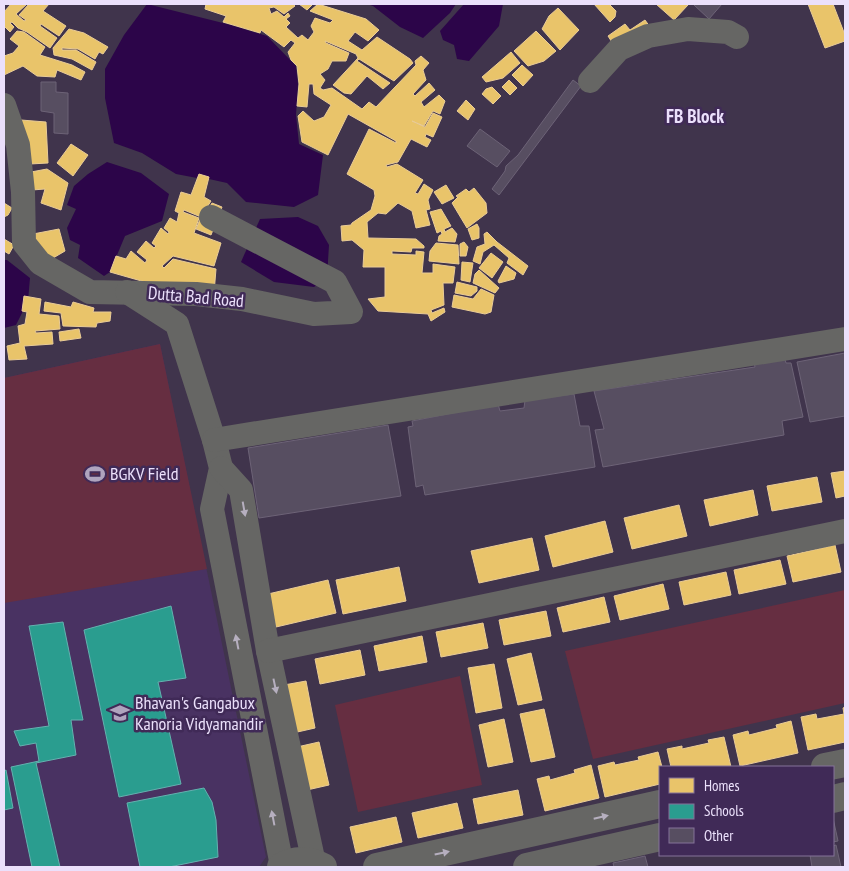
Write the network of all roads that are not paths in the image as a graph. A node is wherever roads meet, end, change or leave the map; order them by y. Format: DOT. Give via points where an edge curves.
graph roads {
  1 [pos="737,37"];
  2 [pos="590,81"];
  3 [pos="4,105"];
  4 [pos="211,217"];
  5 [pos="128,292"];
  6 [pos="845,339"];
  7 [pos="214,440"];
  8 [pos="221,468"];
  9 [pos="845,531"];
  10 [pos="268,651"];
  11 [pos="845,763"];
  12 [pos="830,766"];
  13 [pos="659,804"];
  14 [pos="659,837"];
  15 [pos="413,863"];
  16 [pos="318,865"];
  17 [pos="282,867"];
  18 [pos="377,867"];
  19 [pos="527,867"];
  1 -- 2 [label="street" via="728,32 688,29 648,36 619,49"];
  3 -- 5 [label="street, Dutta Bad Road" via="18,145 24,243 40,263 90,292"];
  4 -- 5 [label="street, Dutta Bad Road" via="335,282 351,312 314,314 242,299"];
  5 -- 7 [label="street" via="177,324"];
  6 -- 7 [label="street"];
  7 -- 8 [label="street"];
  8 -- 10 [label="street, one-way" via="240,490"];
  17 -- 8 [label="street, one-way" via="212,509"];
  9 -- 10 [label="street"];
  10 -- 16 [label="street, one-way"];
  11 -- 12 [label="street"];
  15 -- 13 [label="street, one-way"];
  14 -- 19 [label="street"];
  15 -- 18 [label="street"];
  16 -- 17 [label="street" via="296,861"];
}
